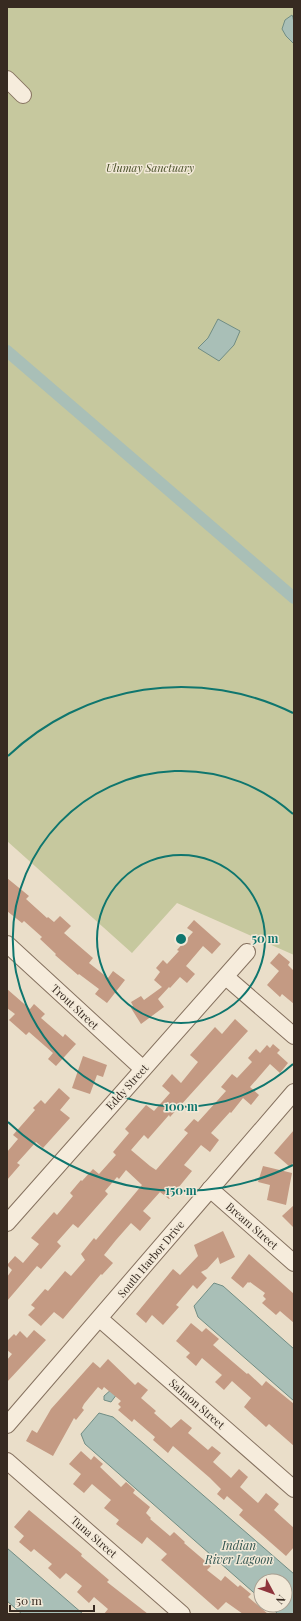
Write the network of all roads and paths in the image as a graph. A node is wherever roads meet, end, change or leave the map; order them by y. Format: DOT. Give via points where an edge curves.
graph roads {
  1 [pos="7,79"];
  2 [pos="23,95"];
  3 [pos="7,944"];
  4 [pos="247,952"];
  5 [pos="226,976"];
  6 [pos="294,1036"];
  7 [pos="143,1069"];
  8 [pos="294,1092"];
  9 [pos="210,1190"];
  10 [pos="7,1223"];
  11 [pos="294,1262"];
  12 [pos="100,1319"];
  13 [pos="7,1425"];
  14 [pos="7,1460"];
  15 [pos="294,1489"];
  16 [pos="182,1614"];
  1 -- 2 [label="street"];
  3 -- 7 [label="street, Trout Street"];
  4 -- 5 [label="street, Eddy Street"];
  5 -- 6 [label="street"];
  5 -- 7 [label="street, Eddy Street"];
  7 -- 10 [label="street, Eddy Street"];
  8 -- 9 [label="street, South Harbor Drive"];
  9 -- 11 [label="street, Bream Street"];
  9 -- 12 [label="street, South Harbor Drive"];
  12 -- 13 [label="street, South Harbor Drive"];
  12 -- 15 [label="street, Salmon Street"];
  14 -- 16 [label="street, Tuna Street"];
}
